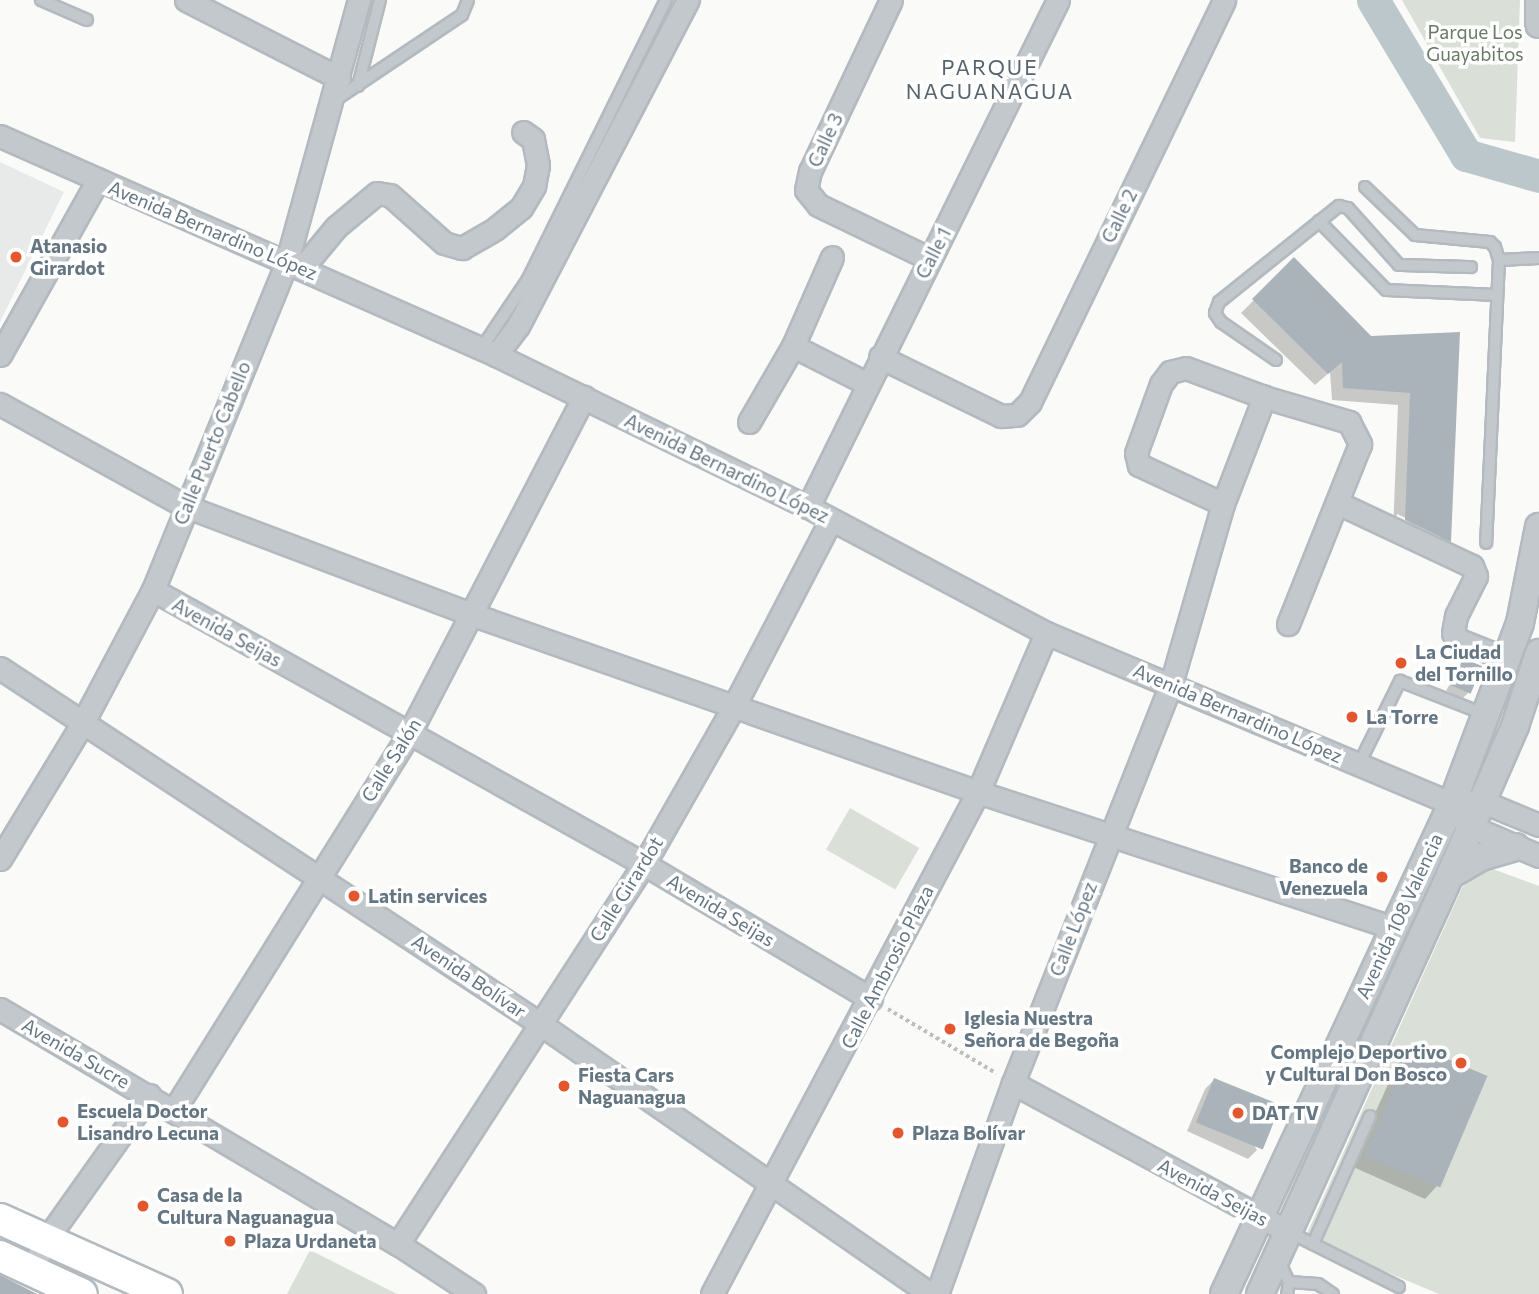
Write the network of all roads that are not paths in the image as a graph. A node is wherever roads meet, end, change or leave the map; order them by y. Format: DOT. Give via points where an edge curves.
graph roads {
  1 [pos="41,0"];
  2 [pos="186,0"];
  3 [pos="359,0"];
  4 [pos="380,0"];
  5 [pos="468,0"];
  6 [pos="666,0"];
  7 [pos="688,0"];
  8 [pos="891,0"];
  9 [pos="1058,0"];
  10 [pos="1224,0"];
  11 [pos="1539,0"];
  12 [pos="87,20"];
  13 [pos="1539,24"];
  14 [pos="348,82"];
  15 [pos="523,132"];
  16 [pos="0,136"];
  17 [pos="98,180"];
  18 [pos="1365,187"];
  19 [pos="1319,221"];
  20 [pos="832,257"];
  21 [pos="1539,258"];
  22 [pos="930,259"];
  23 [pos="1499,260"];
  24 [pos="295,264"];
  25 [pos="1471,267"];
  26 [pos="1497,295"];
  27 [pos="793,346"];
  28 [pos="489,352"];
  29 [pos="0,355"];
  30 [pos="880,357"];
  31 [pos="1276,360"];
  32 [pos="867,384"];
  33 [pos="584,397"];
  34 [pos="1264,397"];
  35 [pos="0,404"];
  36 [pos="749,422"];
  37 [pos="1338,503"];
  38 [pos="1223,504"];
  39 [pos="185,506"];
  40 [pos="808,507"];
  41 [pos="831,520"];
  42 [pos="1539,527"];
  43 [pos="1486,543"];
  44 [pos="153,590"];
  45 [pos="471,614"];
  46 [pos="1288,624"];
  47 [pos="1046,633"];
  48 [pos="1539,653"];
  49 [pos="1507,659"];
  50 [pos="0,668"];
  51 [pos="1171,684"];
  52 [pos="734,706"];
  53 [pos="1486,715"];
  54 [pos="82,724"];
  55 [pos="409,734"];
  56 [pos="1359,764"];
  57 [pos="978,792"];
  58 [pos="1481,801"];
  59 [pos="1452,804"];
  60 [pos="1539,825"];
  61 [pos="1469,827"];
  62 [pos="1110,834"];
  63 [pos="1528,852"];
  64 [pos="0,859"];
  65 [pos="644,864"];
  66 [pos="318,875"];
  67 [pos="1450,875"];
  68 [pos="1393,929"];
  69 [pos="871,999"];
  70 [pos="0,1009"];
  71 [pos="539,1023"];
  72 [pos="1013,1083"];
  73 [pos="149,1095"];
  74 [pos="174,1111"];
  75 [pos="1370,1116"];
  76 [pos="775,1182"];
  77 [pos="1259,1217"];
  78 [pos="1,1221"];
  79 [pos="1288,1232"];
  80 [pos="46,1240"];
  81 [pos="398,1244"];
  82 [pos="1313,1244"];
  83 [pos="0,1256"];
  84 [pos="1276,1257"];
  85 [pos="31,1270"];
  86 [pos="1289,1282"];
  87 [pos="1399,1287"];
  88 [pos="82,1294"];
  89 [pos="167,1294"];
  90 [pos="474,1294"];
  91 [pos="712,1294"];
  92 [pos="931,1294"];
  93 [pos="937,1294"];
  94 [pos="1224,1294"];
  95 [pos="1259,1294"];
  96 [pos="1287,1294"];
  97 [pos="1333,1294"];
  1 -- 12 [label="lane"];
  2 -- 14 [label="street"];
  3 -- 14 [label="street, Calle Puerto Cabello"];
  4 -- 14 [label="lane"];
  5 -- 14 [label="lane" via="462,15"];
  6 -- 28 [label="lane"];
  7 -- 28 [label="street" via="518,326"];
  8 -- 22 [label="street, Calle 3" via="810,171 806,190 818,205"];
  9 -- 22 [label="street, Calle 1"];
  10 -- 30 [label="street, Calle 2" via="1030,402 1017,415 1001,416"];
  11 -- 13 [label="street"];
  14 -- 24 [label="street, Calle Puerto Cabello" via="332,102"];
  15 -- 24 [label="street" via="533,139 538,164 534,186 521,208 462,248 444,243 390,195 377,193"];
  16 -- 17 [label="street, Avenida Bernardino López"];
  17 -- 24 [label="street, Avenida Bernardino López"];
  17 -- 29 [label="street"];
  18 -- 23 [label="lane" via="1415,235 1490,242"];
  19 -- 25 [label="lane" via="1339,206 1348,208 1399,265"];
  19 -- 26 [label="lane" via="1386,290"];
  19 -- 31 [label="lane" via="1219,302 1215,313"];
  20 -- 27 [label="street"];
  21 -- 23 [label="lane"];
  22 -- 30 [label="street, Calle 1"];
  23 -- 26 [label="lane"];
  24 -- 28 [label="street, Avenida Bernardino López"];
  24 -- 39 [label="street, Calle Puerto Cabello"];
  26 -- 43 [label="lane"];
  27 -- 32 [label="street"];
  27 -- 36 [label="street"];
  28 -- 33 [label="street, Avenida Bernardino López"];
  30 -- 32 [label="street, Calle 1"];
  32 -- 40 [label="street, Calle 1"];
  33 -- 40 [label="street, Avenida Bernardino López"];
  33 -- 45 [label="street, Calle Salón"];
  34 -- 37 [label="street" via="1349,422 1360,444"];
  34 -- 38 [label="street, Calle López"];
  34 -- 38 [label="street" via="1185,368 1170,372 1161,384 1136,453 1139,465"];
  35 -- 39 [label="street"];
  37 -- 46 [label="street"];
  37 -- 49 [label="street" via="1472,566 1476,576 1456,616 1453,634"];
  38 -- 51 [label="street, Calle López"];
  39 -- 44 [label="street, Calle Puerto Cabello"];
  39 -- 45 [label="street"];
  40 -- 41 [label="street, Avenida Bernardino López"];
  41 -- 47 [label="street, Avenida Bernardino López"];
  41 -- 52 [label="street, Calle Girardot"];
  42 -- 49 [label="street, Avenida 108 Valencia" via="1520,623"];
  44 -- 54 [label="street, Calle Puerto Cabello"];
  44 -- 55 [label="street, Avenida Seijas"];
  45 -- 52 [label="street"];
  45 -- 55 [label="street, Calle Salón"];
  47 -- 51 [label="street, Avenida Bernardino López"];
  47 -- 57 [label="street, Calle Ambrosio Plaza"];
  48 -- 58 [label="street, Avenida 108 Valencia" via="1515,726"];
  49 -- 53 [label="street, Avenida 108 Valencia"];
  50 -- 54 [label="street, Avenida Bolívar"];
  51 -- 56 [label="street, Avenida Bernardino López"];
  51 -- 62 [label="street, Calle López"];
  52 -- 57 [label="street"];
  52 -- 65 [label="street, Calle Girardot"];
  53 -- 56 [label="lane" via="1400,681"];
  53 -- 59 [label="street, Avenida 108 Valencia"];
  54 -- 64 [label="street, Calle Puerto Cabello"];
  54 -- 66 [label="street, Avenida Bolívar"];
  55 -- 65 [label="street, Avenida Seijas"];
  55 -- 66 [label="street, Calle Salón"];
  56 -- 59 [label="street, Avenida Bernardino López"];
  57 -- 62 [label="street"];
  57 -- 69 [label="street, Calle Ambrosio Plaza"];
  58 -- 59 [label="street"];
  58 -- 60 [label="street"];
  58 -- 61 [label="street, Avenida 108 Valencia"];
  59 -- 61 [label="street"];
  59 -- 68 [label="street, Avenida 108 Valencia"];
  61 -- 63 [label="street"];
  61 -- 67 [label="street, Avenida 108 Valencia"];
  62 -- 68 [label="street"];
  62 -- 72 [label="street, Calle López"];
  63 -- 67 [label="street" via="1481,857"];
  65 -- 69 [label="street, Avenida Seijas"];
  65 -- 71 [label="street, Calle Girardot"];
  66 -- 71 [label="street, Avenida Bolívar"];
  66 -- 74 [label="street, Calle Salón"];
  67 -- 79 [label="street, Avenida 108 Valencia"];
  68 -- 77 [label="street, Avenida 108 Valencia"];
  69 -- 76 [label="street, Calle Ambrosio Plaza"];
  70 -- 73 [label="street, Avenida Sucre"];
  71 -- 76 [label="street, Avenida Bolívar"];
  71 -- 81 [label="street, Calle Girardot"];
  72 -- 77 [label="street, Avenida Seijas"];
  72 -- 93 [label="street, Calle López"];
  73 -- 74 [label="street, Avenida Sucre"];
  73 -- 80 [label="street"];
  74 -- 81 [label="street, Avenida Sucre"];
  75 -- 82 [label="lane"];
  76 -- 91 [label="street, Calle Ambrosio Plaza"];
  76 -- 92 [label="street, Avenida Bolívar"];
  77 -- 79 [label="street, Avenida Seijas"];
  77 -- 94 [label="street, Avenida 108 Valencia"];
  78 -- 80 [label="main road"];
  79 -- 82 [label="lane"];
  79 -- 84 [label="street, Avenida 108 Valencia"];
  80 -- 85 [label="street"];
  80 -- 89 [label="main road"];
  81 -- 90 [label="street, Avenida Sucre"];
  82 -- 87 [label="lane"];
  83 -- 85 [label="main road"];
  84 -- 86 [label="lane"];
  84 -- 95 [label="street, Avenida 108 Valencia"];
  85 -- 88 [label="main road"];
  86 -- 96 [label="lane"];
  86 -- 97 [label="lane" via="1318,1284"];
}
